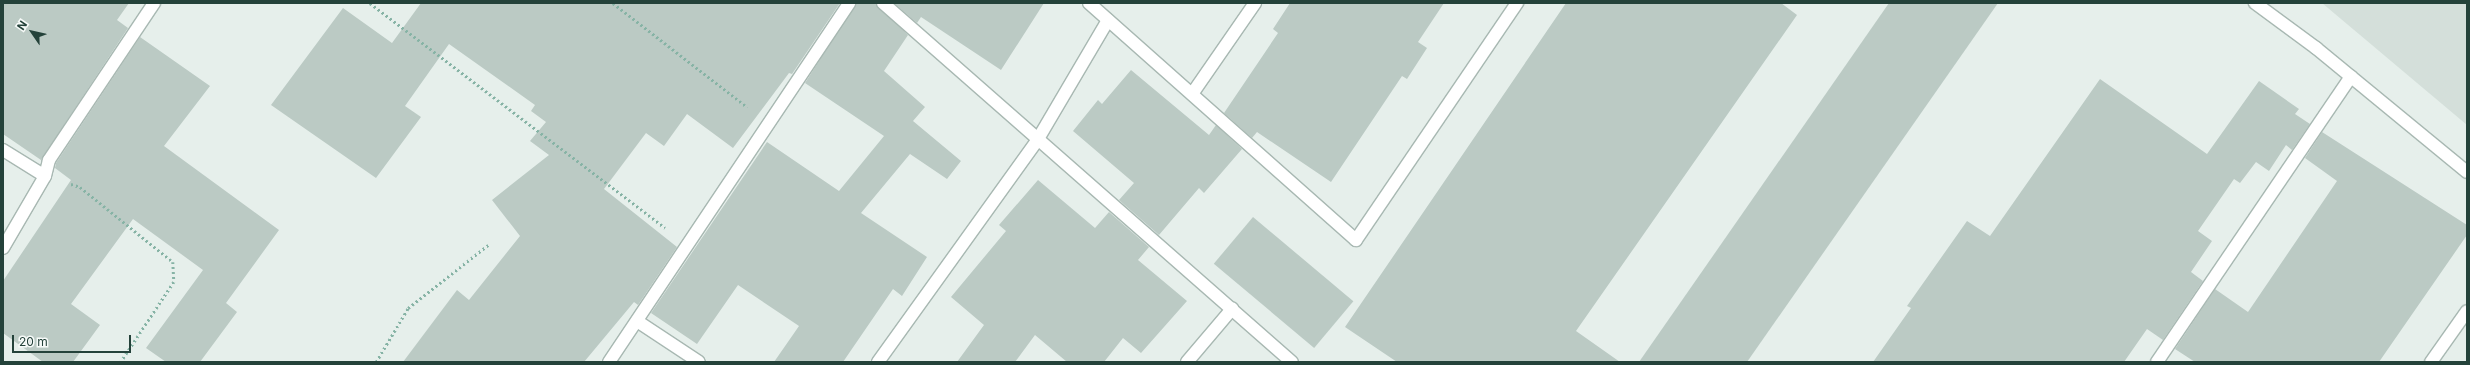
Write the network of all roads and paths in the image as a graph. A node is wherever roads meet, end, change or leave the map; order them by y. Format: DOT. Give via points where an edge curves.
graph roads {
  1 [pos="154,3"];
  2 [pos="370,3"];
  3 [pos="613,3"];
  4 [pos="849,3"];
  5 [pos="883,3"];
  6 [pos="1089,3"];
  7 [pos="1255,3"];
  8 [pos="1517,3"];
  9 [pos="2255,3"];
  10 [pos="1108,20"];
  11 [pos="2351,77"];
  12 [pos="1192,94"];
  13 [pos="768,123"];
  14 [pos="1038,139"];
  15 [pos="3,150"];
  16 [pos="2467,172"];
  17 [pos="45,176"];
  18 [pos="488,245"];
  19 [pos="686,245"];
  20 [pos="3,248"];
  21 [pos="1232,310"];
  22 [pos="2467,311"];
  23 [pos="637,321"];
  24 [pos="121,362"];
  25 [pos="376,362"];
  26 [pos="609,362"];
  27 [pos="699,362"];
  28 [pos="878,362"];
  29 [pos="1187,362"];
  30 [pos="1292,362"];
  31 [pos="2157,362"];
  32 [pos="2431,362"];
  1 -- 17 [label="street" via="49,160"];
  2 -- 19 [label="path" via="570,152"];
  3 -- 13 [label="path"];
  4 -- 13 [label="street"];
  5 -- 14 [label="street"];
  6 -- 10 [label="street"];
  7 -- 12 [label="street"];
  8 -- 12 [label="street" via="1356,240"];
  9 -- 11 [label="street"];
  10 -- 12 [label="street"];
  10 -- 14 [label="street"];
  11 -- 16 [label="street"];
  11 -- 31 [label="street"];
  13 -- 19 [label="street"];
  14 -- 21 [label="street"];
  14 -- 28 [label="street"];
  15 -- 17 [label="street"];
  17 -- 20 [label="street"];
  17 -- 24 [label="path" via="80,187 173,262 174,282"];
  18 -- 25 [label="path" via="408,308"];
  19 -- 23 [label="street"];
  21 -- 29 [label="street"];
  21 -- 30 [label="street"];
  22 -- 32 [label="street"];
  23 -- 26 [label="street"];
  23 -- 27 [label="street"];
}
